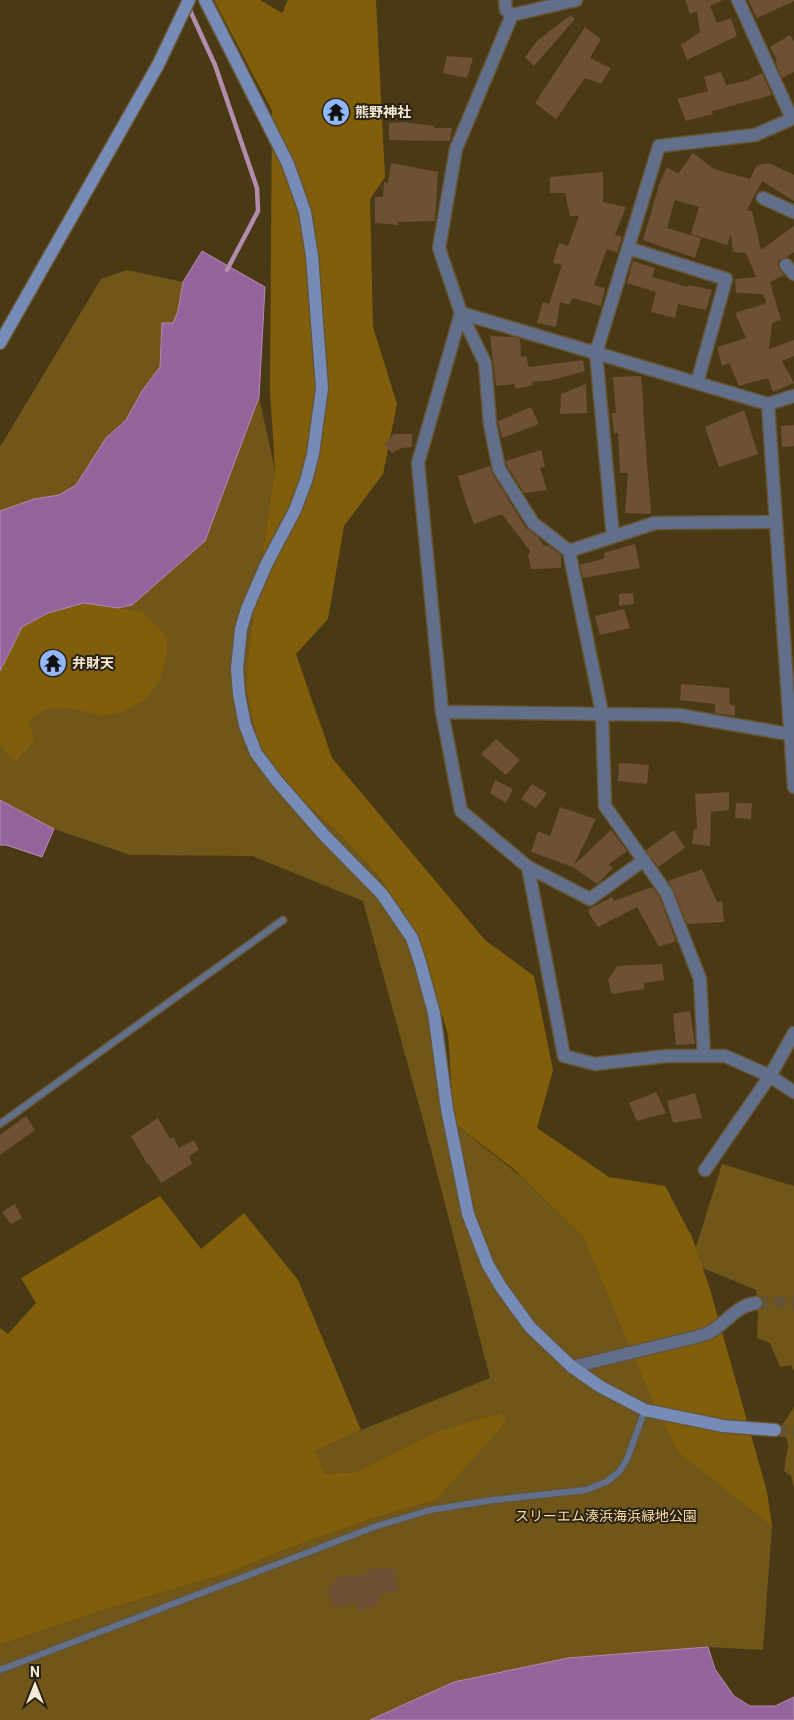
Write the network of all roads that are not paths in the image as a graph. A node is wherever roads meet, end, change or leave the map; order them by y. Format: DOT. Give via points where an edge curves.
graph roads {
  1 [pos="188,0"];
  2 [pos="205,0"];
  3 [pos="505,0"];
  4 [pos="576,0"];
  5 [pos="738,0"];
  6 [pos="512,16"];
  7 [pos="794,118"];
  8 [pos="763,198"];
  9 [pos="794,212"];
  10 [pos="628,248"];
  11 [pos="461,313"];
  12 [pos="0,343"];
  13 [pos="596,353"];
  14 [pos="697,383"];
  15 [pos="794,396"];
  16 [pos="768,404"];
  17 [pos="776,522"];
  18 [pos="613,537"];
  19 [pos="569,551"];
  20 [pos="790,660"];
  21 [pos="442,712"];
  22 [pos="602,714"];
  23 [pos="792,734"];
  24 [pos="794,787"];
  25 [pos="644,860"];
  26 [pos="528,868"];
  27 [pos="283,920"];
  28 [pos="794,1033"];
  29 [pos="704,1056"];
  30 [pos="770,1076"];
  31 [pos="794,1092"];
  32 [pos="0,1124"];
  33 [pos="705,1170"];
  34 [pos="756,1303"];
  35 [pos="572,1367"];
  36 [pos="645,1410"];
  37 [pos="774,1430"];
  38 [pos="0,1670"];
  1 -- 12 [label="street" via="158,65"];
  2 -- 35 [label="street" via="298,189 312,256 321,380 318,422 306,481 262,574 241,629 238,694 246,725 256,753 277,781 382,894 412,938 434,1013 447,1109 468,1214 478,1244 501,1287 530,1327"];
  3 -- 6 [label="street" via="506,10"];
  4 -- 6 [label="street"];
  5 -- 7 [label="street"];
  6 -- 11 [label="street" via="456,149 438,248"];
  7 -- 10 [label="street" via="755,135 659,146"];
  8 -- 9 [label="street"];
  10 -- 13 [label="street"];
  10 -- 14 [label="street" via="726,279"];
  11 -- 13 [label="street"];
  11 -- 19 [label="street" via="485,363 490,424 499,469 533,524"];
  11 -- 21 [label="street" via="418,463"];
  13 -- 14 [label="street"];
  13 -- 18 [label="street"];
  14 -- 16 [label="street"];
  15 -- 16 [label="street"];
  16 -- 17 [label="street"];
  17 -- 18 [label="street" via="655,524"];
  17 -- 20 [label="street"];
  18 -- 19 [label="street"];
  19 -- 22 [label="street"];
  20 -- 23 [label="street"];
  21 -- 22 [label="street"];
  21 -- 26 [label="street" via="461,811"];
  22 -- 23 [label="street" via="679,715"];
  22 -- 25 [label="street" via="605,806"];
  23 -- 24 [label="street"];
  25 -- 26 [label="street" via="590,900"];
  25 -- 29 [label="street" via="666,892 700,979"];
  26 -- 29 [label="street" via="564,1056 595,1064 667,1056"];
  27 -- 32 [label="lane"];
  28 -- 30 [label="street"];
  29 -- 30 [label="street" via="725,1056"];
  30 -- 31 [label="street"];
  30 -- 33 [label="street"];
  34 -- 35 [label="street" via="736,1310 712,1331 696,1337"];
  35 -- 36 [label="street" via="600,1387"];
  36 -- 37 [label="street" via="724,1426"];
  36 -- 38 [label="lane" via="627,1459 619,1472 606,1482 586,1490 430,1510 377,1526"];
}
